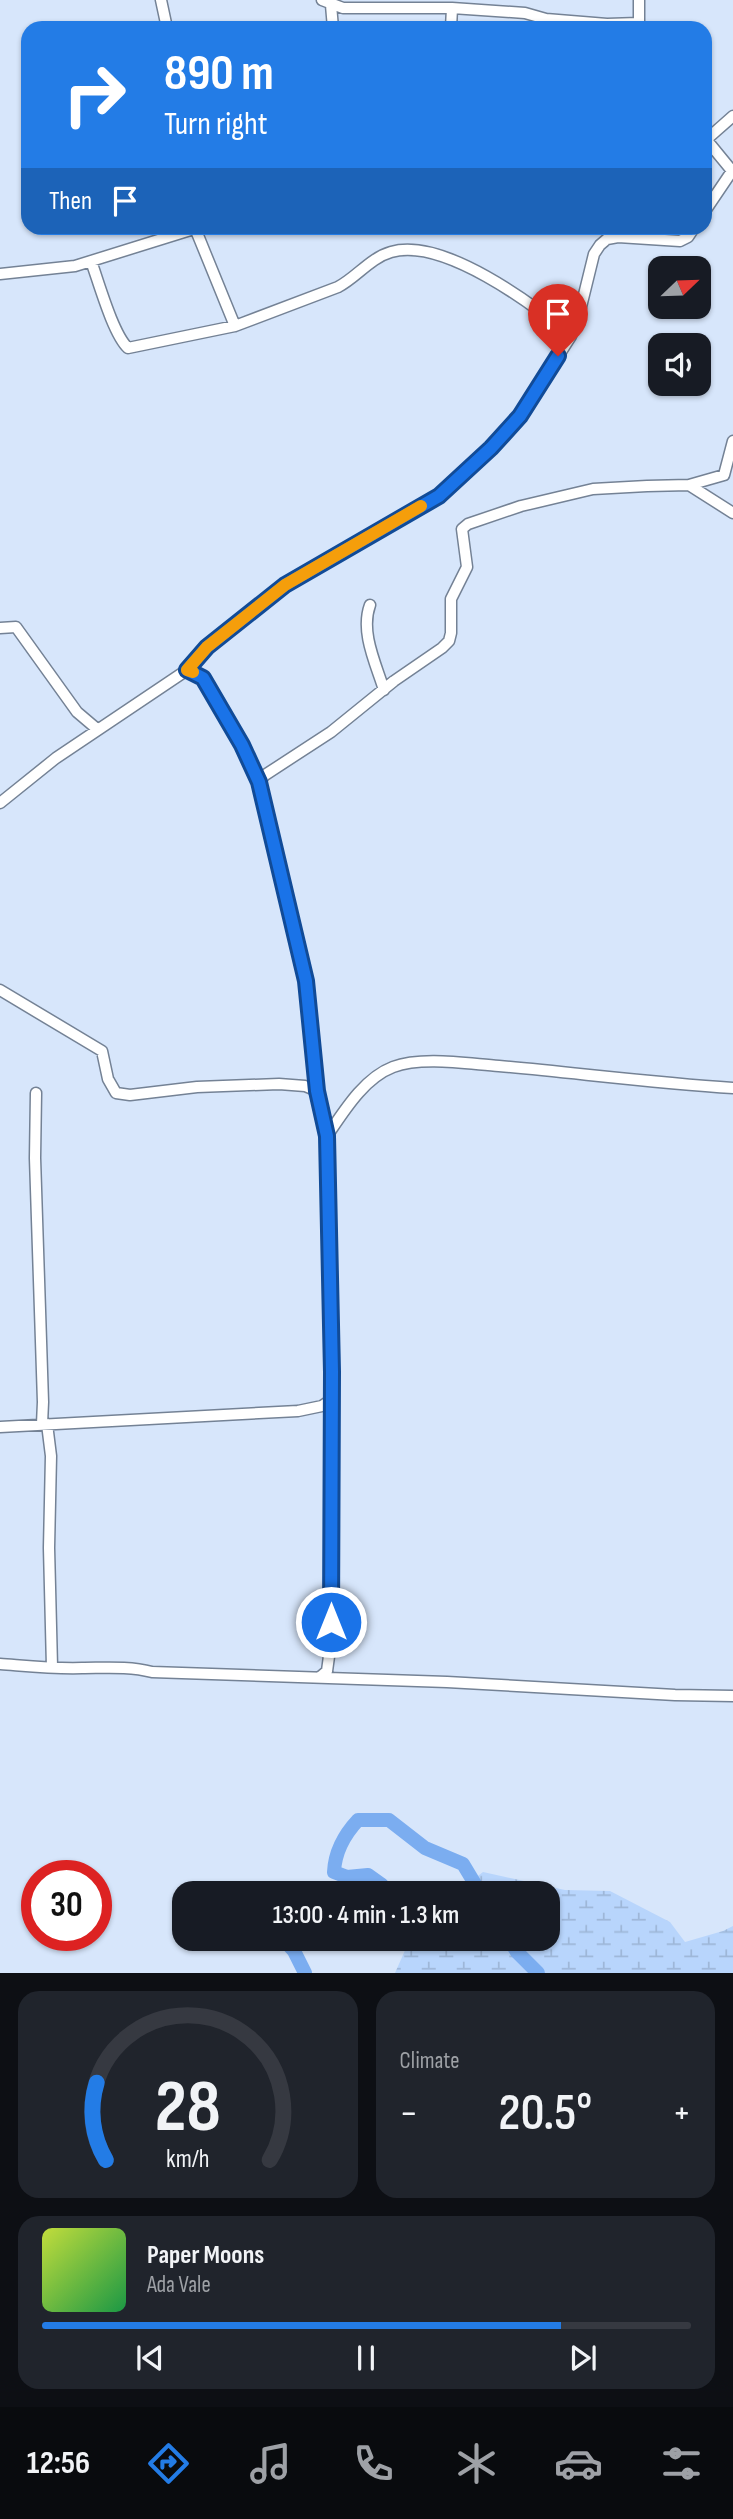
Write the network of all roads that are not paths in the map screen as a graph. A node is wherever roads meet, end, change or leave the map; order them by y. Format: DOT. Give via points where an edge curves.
graph roads {
  1 [pos="161,0"];
  2 [pos="639,0"];
  3 [pos="326,2"];
  4 [pos="452,8"];
  5 [pos="166,21"];
  6 [pos="331,21"];
  7 [pos="451,21"];
  8 [pos="540,21"];
  9 [pos="639,21"];
  10 [pos="733,116"];
  11 [pos="712,134"];
  12 [pos="712,146"];
  13 [pos="733,171"];
  14 [pos="712,201"];
  15 [pos="174,235"];
  16 [pos="199,235"];
  17 [pos="689,235"];
  18 [pos="91,261"];
  19 [pos="0,274"];
  20 [pos="235,326"];
  21 [pos="571,336"];
  22 [pos="733,441"];
  23 [pos="689,485"];
  24 [pos="733,513"];
  25 [pos="370,605"];
  26 [pos="0,628"];
  27 [pos="187,670"];
  28 [pos="384,690"];
  29 [pos="97,729"];
  30 [pos="259,782"];
  31 [pos="0,803"];
  32 [pos="0,990"];
  33 [pos="733,1088"];
  34 [pos="317,1091"];
  35 [pos="36,1093"];
  36 [pos="327,1136"];
  37 [pos="331,1400"];
  38 [pos="44,1424"];
  39 [pos="0,1427"];
  40 [pos="0,1664"];
  41 [pos="52,1667"];
  42 [pos="320,1677"];
  43 [pos="733,1696"];
  1 -- 5 [label="street"];
  2 -- 9 [label="street"];
  3 -- 4 [label="street" via="358,9"];
  3 -- 6 [label="street"];
  4 -- 7 [label="street"];
  4 -- 8 [label="street" via="525,13"];
  10 -- 11 [label="street"];
  12 -- 13 [label="street"];
  13 -- 14 [label="street"];
  15 -- 18 [label="street"];
  16 -- 20 [label="street"];
  17 -- 21 [label="street" via="680,241 607,239 594,254"];
  18 -- 19 [label="street"];
  18 -- 20 [label="street" via="128,348"];
  20 -- 21 [label="street" via="338,287 378,258 404,251 441,256 468,267 535,306"];
  21 -- 27 [label="street" via="520,416 439,496 285,585 207,647"];
  22 -- 23 [label="street" via="724,475"];
  23 -- 24 [label="street"];
  23 -- 28 [label="street" via="593,489 468,524 462,529 467,566 451,599 449,640"];
  25 -- 28 [label="street" via="366,628"];
  26 -- 29 [label="street" via="16,627 77,712"];
  27 -- 29 [label="street"];
  27 -- 30 [label="street" via="203,678"];
  28 -- 30 [label="street"];
  29 -- 31 [label="street"];
  30 -- 34 [label="street" via="306,981"];
  32 -- 34 [label="street" via="102,1051 116,1093 279,1084"];
  33 -- 36 [label="street" via="412,1063 375,1078"];
  34 -- 36 [label="street"];
  35 -- 38 [label="street"];
  36 -- 37 [label="street"];
  37 -- 38 [label="street" via="299,1411"];
  37 -- 42 [label="street" via="330,1649 327,1671"];
  38 -- 39 [label="street"];
  38 -- 41 [label="street" via="51,1456"];
  40 -- 41 [label="street"];
  41 -- 42 [label="street"];
  42 -- 43 [label="street"];
}
